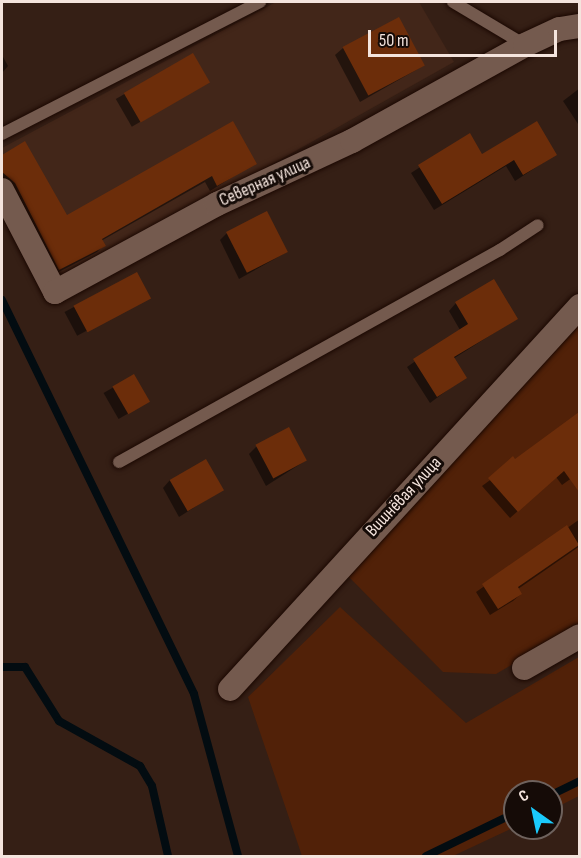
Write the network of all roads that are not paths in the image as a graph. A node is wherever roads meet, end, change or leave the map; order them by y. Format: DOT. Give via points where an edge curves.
graph roads {
  1 [pos="260,2"];
  2 [pos="453,2"];
  3 [pos="579,26"];
  4 [pos="525,45"];
  5 [pos="2,134"];
  6 [pos="2,190"];
  7 [pos="538,225"];
  8 [pos="579,306"];
  9 [pos="119,462"];
  10 [pos="579,636"];
  11 [pos="524,668"];
  12 [pos="230,689"];
  1 -- 5 [label="lane"];
  2 -- 4 [label="lane"];
  3 -- 4 [label="street, Северная улица" via="561,29"];
  4 -- 6 [label="street, Северная улица" via="352,141 217,204 56,292"];
  7 -- 9 [label="lane" via="500,250"];
  8 -- 12 [label="street, Вишнёвая улица"];
  10 -- 11 [label="street"];
}
